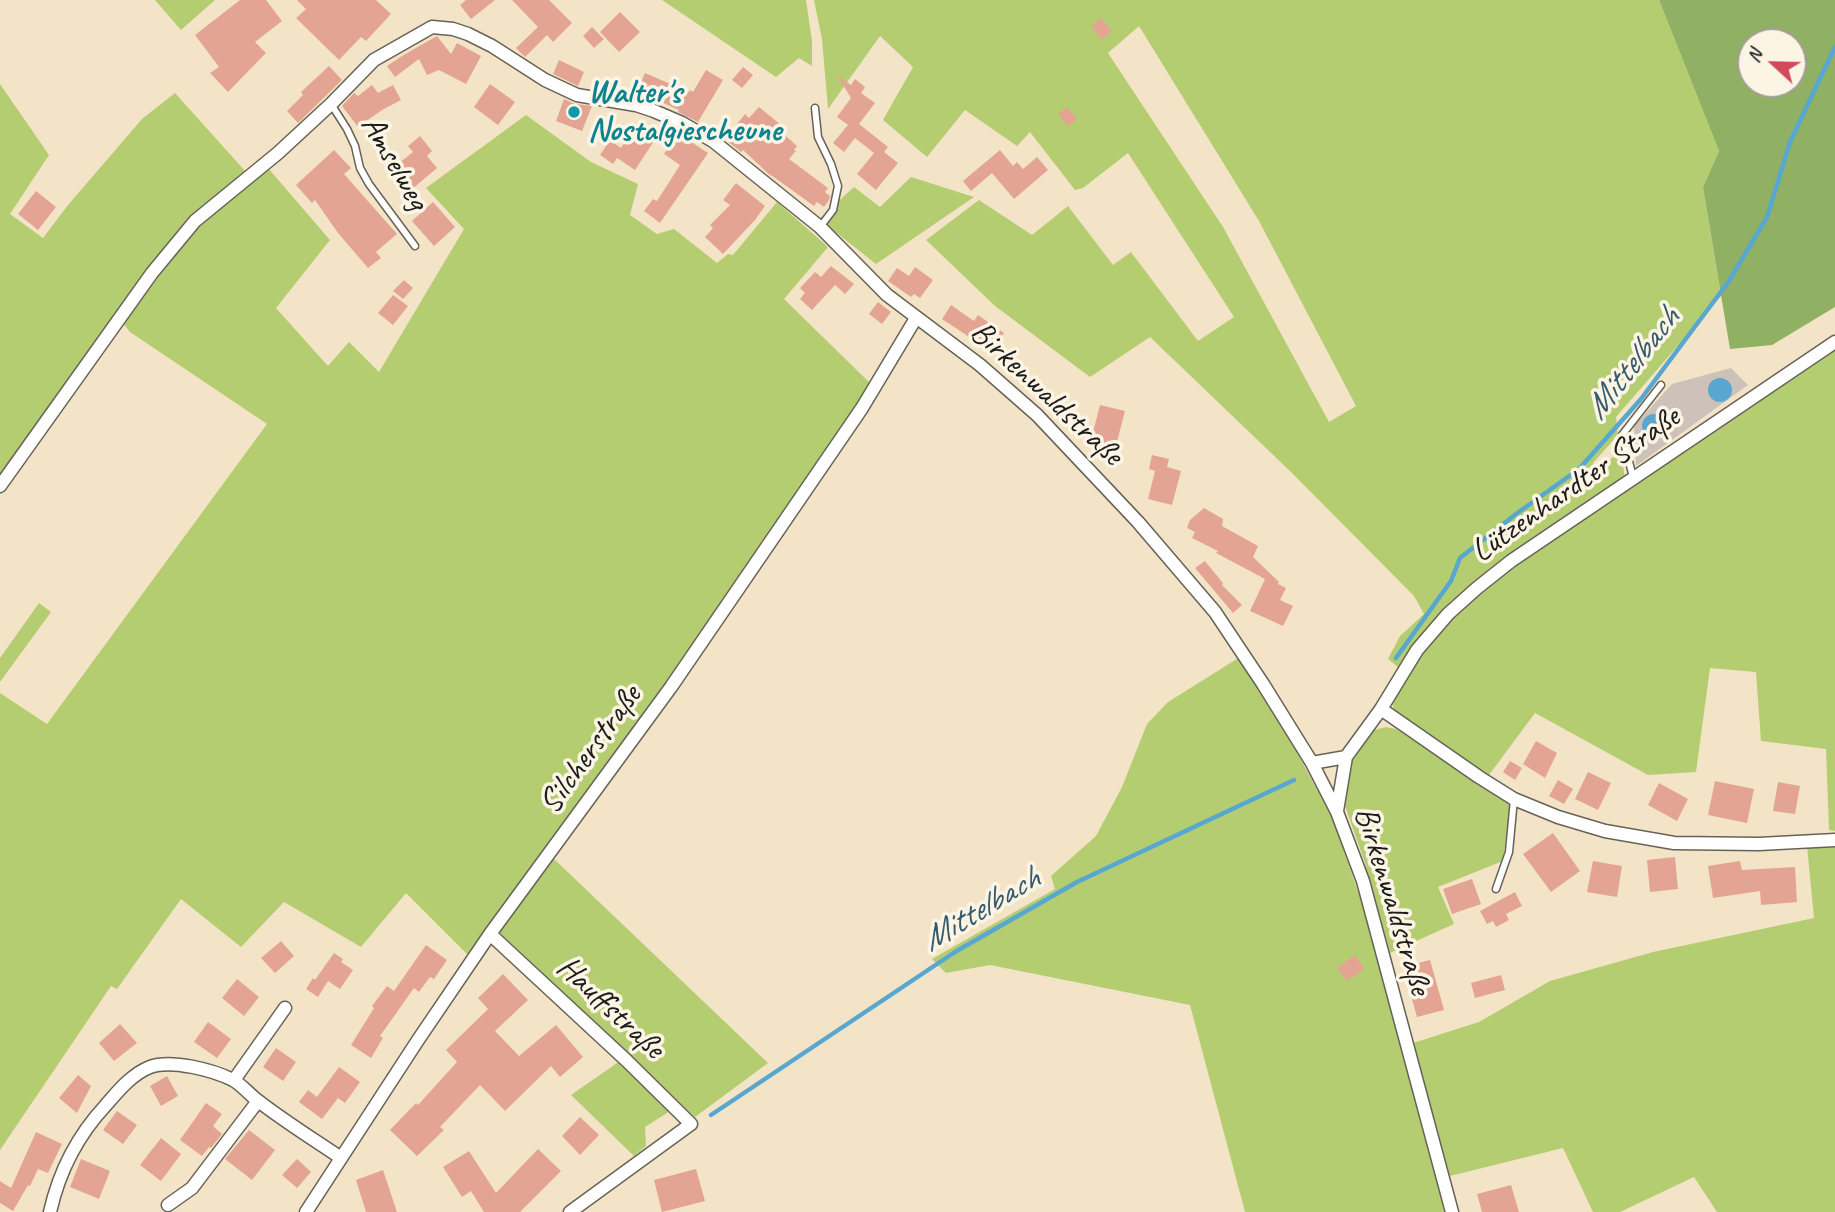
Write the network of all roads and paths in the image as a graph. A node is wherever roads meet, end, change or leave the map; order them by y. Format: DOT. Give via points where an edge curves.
graph roads {
  1 [pos="331,104"];
  2 [pos="816,108"];
  3 [pos="820,228"];
  4 [pos="415,246"];
  5 [pos="916,318"];
  6 [pos="1835,342"];
  7 [pos="1661,385"];
  8 [pos="1633,479"];
  9 [pos="0,486"];
  10 [pos="1381,709"];
  11 [pos="1346,757"];
  12 [pos="1312,764"];
  13 [pos="1514,799"];
  14 [pos="1337,812"];
  15 [pos="1835,840"];
  16 [pos="1496,889"];
  17 [pos="490,934"];
  18 [pos="285,1008"];
  19 [pos="234,1080"];
  20 [pos="258,1101"];
  21 [pos="341,1158"];
  22 [pos="168,1205"];
  23 [pos="50,1212"];
  24 [pos="306,1212"];
  25 [pos="570,1212"];
  26 [pos="1452,1212"];
  1 -- 3 [label="street, Birkenwaldstraße" via="374,60 432,27 453,29 577,95 636,105 682,123 713,141"];
  1 -- 4 [label="lane, Amselweg" via="347,129 369,184"];
  1 -- 9 [label="street, Birkenwaldstraße" via="195,221 152,273"];
  2 -- 3 [label="lane" via="818,137 838,186 833,210"];
  3 -- 5 [label="street, Birkenwaldstraße"];
  5 -- 12 [label="street, Birkenwaldstraße" via="1037,415 1138,522 1215,612"];
  5 -- 17 [label="street, Silcherstraße" via="862,408 671,688"];
  6 -- 8 [label="street, Lützenhardter Straße"];
  7 -- 8 [label="lane" via="1622,435"];
  8 -- 10 [label="street, Lützenhardter Straße" via="1511,561 1448,614 1417,650"];
  10 -- 11 [label="street, Lützenhardter Straße"];
  10 -- 13 [label="street"];
  11 -- 12 [label="street"];
  11 -- 14 [label="street, Lützenhardter Straße"];
  12 -- 14 [label="street, Birkenwaldstraße"];
  13 -- 15 [label="street" via="1605,831 1674,843"];
  13 -- 16 [label="lane" via="1509,852"];
  14 -- 26 [label="street, Birkenwaldstraße" via="1363,881"];
  17 -- 21 [label="street, Silcherstraße"];
  17 -- 25 [label="street, Hauffstraße" via="691,1124"];
  18 -- 19 [label="street"];
  19 -- 20 [label="street"];
  19 -- 23 [label="street" via="181,1064 150,1067 136,1074 81,1136"];
  20 -- 21 [label="street"];
  20 -- 22 [label="street" via="192,1188"];
  21 -- 24 [label="street, Silcherstraße"];
}
